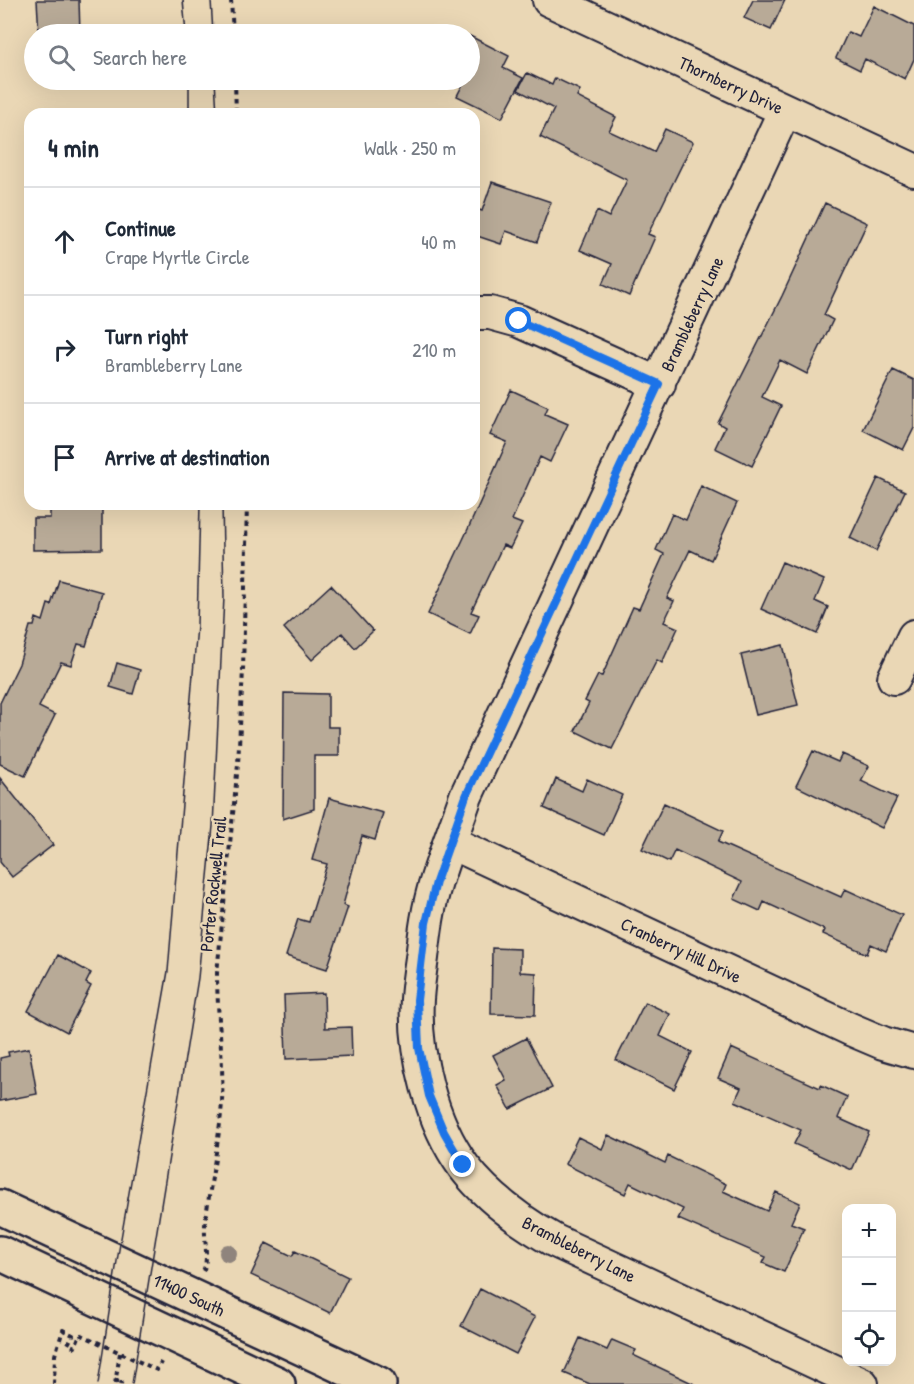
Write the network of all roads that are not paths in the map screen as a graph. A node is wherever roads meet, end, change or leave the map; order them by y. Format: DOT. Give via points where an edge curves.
graph roads {
  1 [pos="549,0"];
  2 [pos="785,110"];
  3 [pos="914,171"];
  4 [pos="480,313"];
  5 [pos="659,384"];
  6 [pos="914,636"];
  7 [pos="894,678"];
  8 [pos="450,842"];
  9 [pos="914,1052"];
  10 [pos="0,1207"];
  11 [pos="0,1253"];
  12 [pos="278,1384"];
  13 [pos="379,1384"];
  14 [pos="862,1384"];
  1 -- 2 [label="street, Thornberry Drive"];
  2 -- 3 [label="street, Thornberry Drive"];
  2 -- 5 [label="street, Brambleberry Lane"];
  4 -- 5 [label="street" via="519,321"];
  5 -- 8 [label="street, Brambleberry Lane" via="466,796"];
  6 -- 7 [label="street"];
  8 -- 9 [label="street, Cranberry Hill Drive" via="850,1029"];
  8 -- 14 [label="street, Brambleberry Lane" via="426,923 417,1000 419,1048 429,1096 463,1165 506,1208 555,1241"];
  10 -- 13 [label="main road, 11400 South"];
  11 -- 12 [label="main road"];
}
